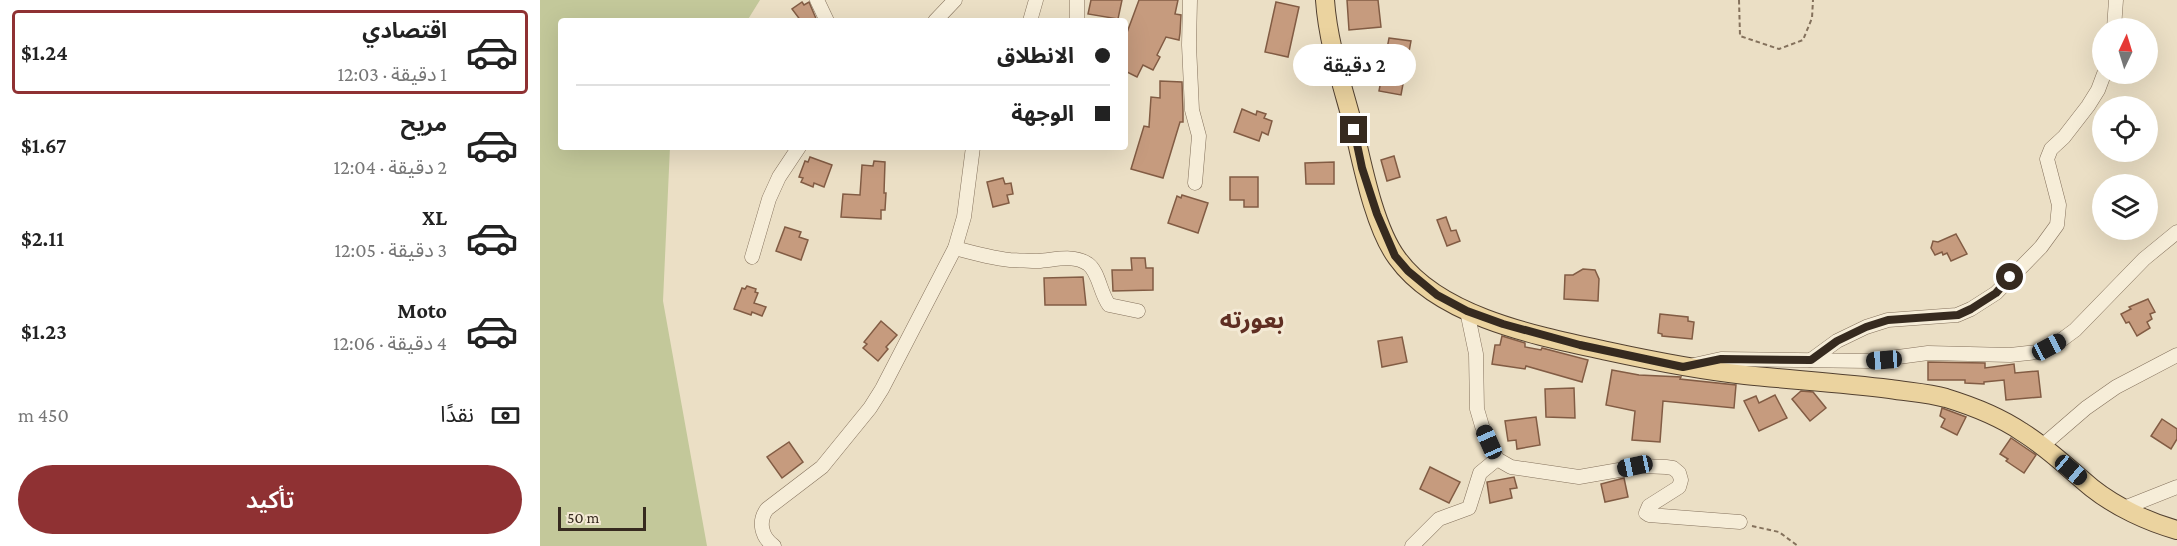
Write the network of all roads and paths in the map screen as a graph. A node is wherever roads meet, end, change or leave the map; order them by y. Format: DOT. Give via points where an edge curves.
graph roads {
  1 [pos="817,0"];
  2 [pos="955,0"];
  3 [pos="1036,0"];
  4 [pos="1077,0"];
  5 [pos="1190,0"];
  6 [pos="1325,0"];
  7 [pos="1739,0"];
  8 [pos="1814,0"];
  9 [pos="2116,0"];
  10 [pos="826,18"];
  11 [pos="938,18"];
  12 [pos="1031,18"];
  13 [pos="1077,18"];
  14 [pos="2115,18"];
  15 [pos="2100,84"];
  16 [pos="797,150"];
  17 [pos="973,150"];
  18 [pos="1195,183"];
  19 [pos="2177,232"];
  20 [pos="955,248"];
  21 [pos="752,257"];
  22 [pos="1138,311"];
  23 [pos="1467,311"];
  24 [pos="2177,355"];
  25 [pos="1811,360"];
  26 [pos="1683,367"];
  27 [pos="2042,446"];
  28 [pos="1497,459"];
  29 [pos="2177,487"];
  30 [pos="2124,508"];
  31 [pos="1740,522"];
  32 [pos="2177,530"];
  33 [pos="774,546"];
  34 [pos="1412,546"];
  35 [pos="1798,546"];
  1 -- 10 [label="street"];
  2 -- 11 [label="street"];
  3 -- 12 [label="street"];
  4 -- 13 [label="street"];
  5 -- 18 [label="street" via="1192,110 1199,145"];
  6 -- 23 [label="main road" via="1328,31 1362,168 1386,237 1408,271 1437,295"];
  7 -- 8 [label="path" via="1740,36 1779,49 1803,40"];
  9 -- 14 [label="street"];
  15 -- 25 [label="street" via="2047,159 2058,206 2057,225 1996,293 1958,315 1888,320 1866,327"];
  16 -- 21 [label="street" via="769,199"];
  17 -- 20 [label="street" via="964,217"];
  19 -- 25 [label="street" via="2144,259 2075,330 2037,352 1928,353 1868,361"];
  20 -- 22 [label="street" via="1009,260 1069,258 1083,262 1093,269 1100,291 1110,305"];
  20 -- 33 [label="street" via="870,408 822,466 762,515 764,532"];
  23 -- 26 [label="main road" via="1538,335"];
  23 -- 28 [label="street" via="1476,354 1477,409"];
  24 -- 27 [label="street" via="2116,387"];
  25 -- 26 [label="street" via="1721,359"];
  26 -- 27 [label="main road" via="1934,395 2002,420"];
  27 -- 30 [label="main road"];
  28 -- 31 [label="street" via="1510,467 1579,477 1642,466 1673,468 1679,473 1679,487 1648,506 1646,513"];
  28 -- 34 [label="street" via="1480,473 1469,508 1439,519"];
  29 -- 30 [label="street"];
  30 -- 32 [label="main road"];
  31 -- 35 [label="path" via="1779,532"];
}
